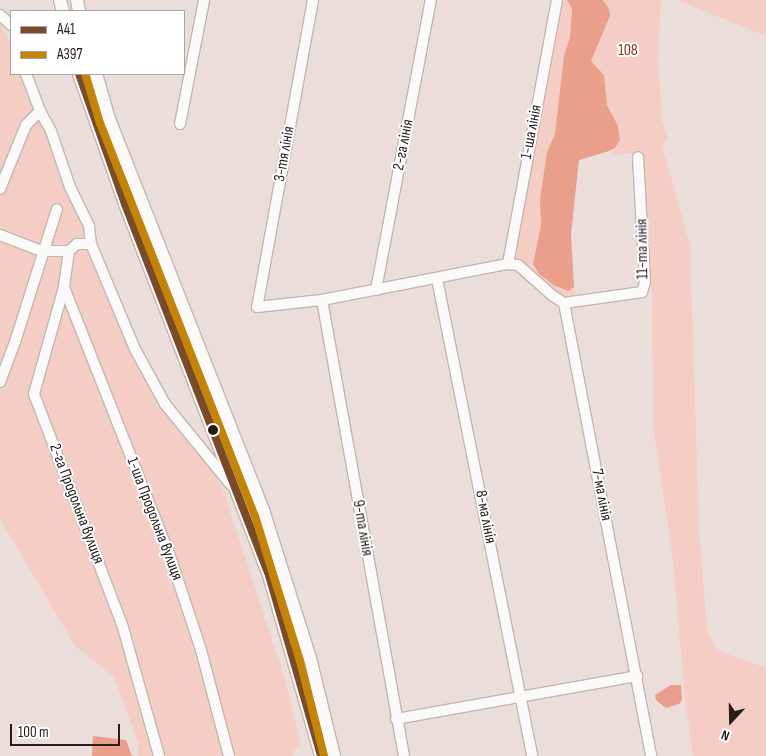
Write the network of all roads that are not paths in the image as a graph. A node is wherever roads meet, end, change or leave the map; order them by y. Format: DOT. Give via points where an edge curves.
graph roads {
  1 [pos="204,0"];
  2 [pos="313,0"];
  3 [pos="431,0"];
  4 [pos="557,0"];
  5 [pos="0,15"];
  6 [pos="10,24"];
  7 [pos="26,75"];
  8 [pos="79,75"];
  9 [pos="96,75"];
  10 [pos="40,111"];
  11 [pos="180,124"];
  12 [pos="638,157"];
  13 [pos="0,189"];
  14 [pos="57,209"];
  15 [pos="0,235"];
  16 [pos="91,244"];
  17 [pos="42,251"];
  18 [pos="68,251"];
  19 [pos="508,264"];
  20 [pos="437,279"];
  21 [pos="64,286"];
  22 [pos="376,290"];
  23 [pos="322,300"];
  24 [pos="564,303"];
  25 [pos="0,382"];
  26 [pos="241,498"];
  27 [pos="637,676"];
  28 [pos="522,698"];
  29 [pos="396,719"];
  30 [pos="159,756"];
  31 [pos="229,756"];
  32 [pos="321,756"];
  33 [pos="334,756"];
  34 [pos="404,756"];
  35 [pos="532,756"];
  36 [pos="652,756"];
  1 -- 11 [label="street"];
  2 -- 23 [label="street, 3-тя лінія" via="257,308"];
  3 -- 22 [label="street, 2-га лінія"];
  4 -- 19 [label="street, 1-ша лінія"];
  5 -- 6 [label="street"];
  7 -- 10 [label="street"];
  8 -- 26 [label="main road" via="128,212"];
  9 -- 33 [label="main road" via="109,119 266,521 310,658"];
  10 -- 13 [label="street" via="26,125"];
  10 -- 16 [label="street" via="89,226"];
  12 -- 24 [label="street, 11-та лінія" via="646,282 642,292"];
  14 -- 17 [label="street"];
  15 -- 17 [label="street"];
  16 -- 18 [label="street" via="77,244"];
  16 -- 26 [label="street" via="135,349 165,404"];
  17 -- 18 [label="street"];
  17 -- 25 [label="street"];
  18 -- 21 [label="street, 2-га Продольна вулиця"];
  19 -- 20 [label="street"];
  19 -- 24 [label="street" via="518,265"];
  20 -- 22 [label="street"];
  20 -- 28 [label="street, 8-ма лінія"];
  21 -- 30 [label="street, 2-га Продольна вулиця" via="34,394 122,624"];
  21 -- 31 [label="street, 1-ша Продольна вулиця" via="169,553 201,650"];
  22 -- 23 [label="street"];
  23 -- 29 [label="street, 9-та лінія"];
  24 -- 27 [label="street, 7-ма лінія"];
  26 -- 32 [label="main road" via="268,572"];
  27 -- 28 [label="street"];
  27 -- 36 [label="street, 7-ма лінія"];
  28 -- 29 [label="street"];
  28 -- 35 [label="street, 8-ма лінія"];
  29 -- 34 [label="street, 9-та лінія"];
}
